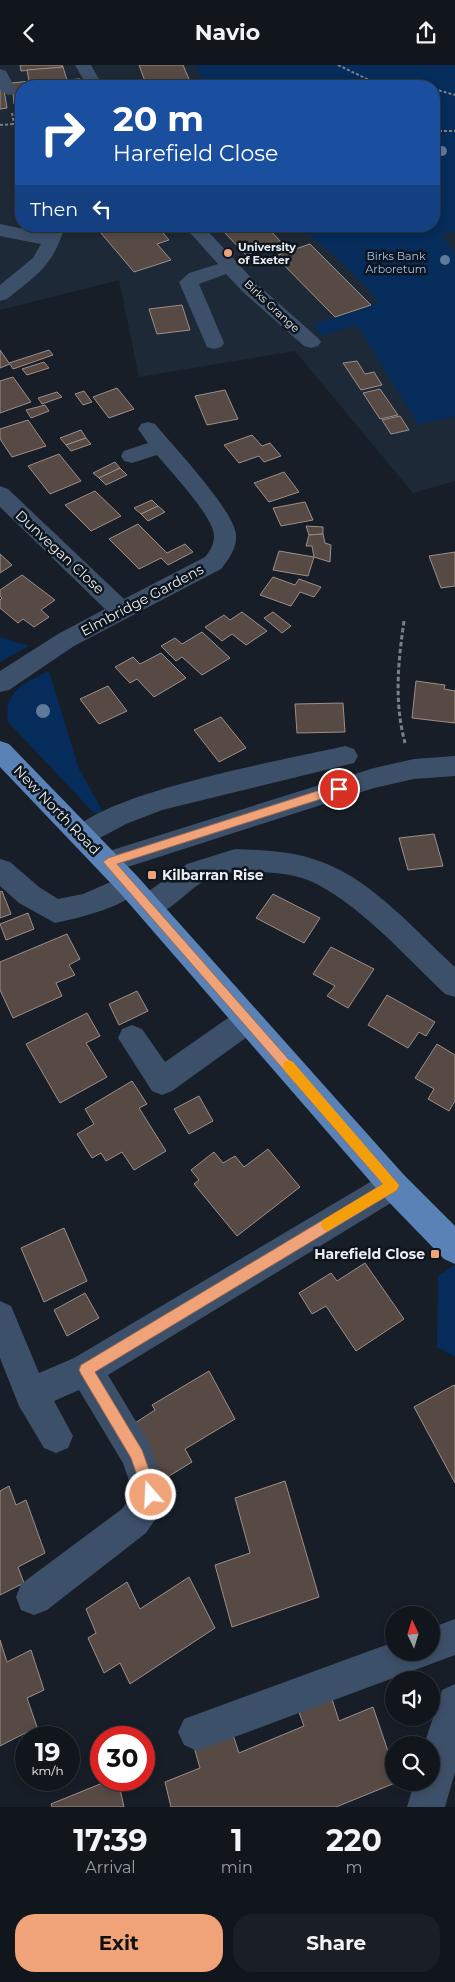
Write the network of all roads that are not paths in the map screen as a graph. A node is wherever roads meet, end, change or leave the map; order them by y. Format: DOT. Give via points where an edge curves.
graph roads {
  1 [pos="83,65"];
  2 [pos="0,74"];
  3 [pos="92,80"];
  4 [pos="8,90"];
  5 [pos="0,230"];
  6 [pos="15,231"];
  7 [pos="35,232"];
  8 [pos="199,232"];
  9 [pos="53,233"];
  10 [pos="231,266"];
  11 [pos="0,295"];
  12 [pos="311,342"];
  13 [pos="214,343"];
  14 [pos="132,456"];
  15 [pos="0,494"];
  16 [pos="120,610"];
  17 [pos="0,683"];
  18 [pos="0,751"];
  19 [pos="345,756"];
  20 [pos="455,767"];
  21 [pos="83,836"];
  22 [pos="108,862"];
  23 [pos="1,870"];
  24 [pos="129,885"];
  25 [pos="148,906"];
  26 [pos="455,985"];
  27 [pos="248,1020"];
  28 [pos="132,1038"];
  29 [pos="393,1185"];
  30 [pos="455,1248"];
  31 [pos="0,1317"];
  32 [pos="86,1370"];
  33 [pos="31,1393"];
  34 [pos="56,1436"];
  35 [pos="34,1597"];
  36 [pos="455,1637"];
  37 [pos="440,1643"];
  38 [pos="393,1661"];
  39 [pos="455,1703"];
  40 [pos="197,1733"];
  41 [pos="426,1807"];
  1 -- 3 [label="street"];
  2 -- 4 [label="street"];
  5 -- 6 [label="street"];
  7 -- 9 [label="street"];
  8 -- 10 [label="street, Birks Grange"];
  9 -- 11 [label="street" via="40,262"];
  10 -- 12 [label="street, Birks Grange" via="250,288"];
  10 -- 13 [label="street" via="189,282"];
  14 -- 16 [label="street, Elmbridge Gardens" via="154,437 220,518 226,532 222,552 213,563"];
  15 -- 16 [label="street, Dunvegan Close"];
  16 -- 17 [label="street, Elmbridge Gardens"];
  18 -- 21 [label="main road, New North Road"];
  19 -- 21 [label="street" via="159,800 118,816"];
  20 -- 22 [label="street" via="438,766 373,777"];
  21 -- 22 [label="main road, New North Road"];
  22 -- 24 [label="main road, New North Road"];
  23 -- 24 [label="street" via="29,895 55,911 87,905"];
  24 -- 25 [label="main road, New North Road"];
  25 -- 26 [label="street" via="196,872 235,860 269,861 310,869 338,882 369,905"];
  25 -- 27 [label="main road, New North Road"];
  27 -- 28 [label="street" via="162,1081"];
  27 -- 29 [label="main road, New North Road"];
  29 -- 30 [label="main road, New North Road"];
  29 -- 32 [label="street"];
  31 -- 33 [label="street"];
  32 -- 33 [label="street"];
  32 -- 35 [label="street" via="137,1455 151,1495 134,1521"];
  33 -- 34 [label="street"];
  36 -- 37 [label="street"];
  38 -- 40 [label="street"];
  39 -- 41 [label="street"];
}
